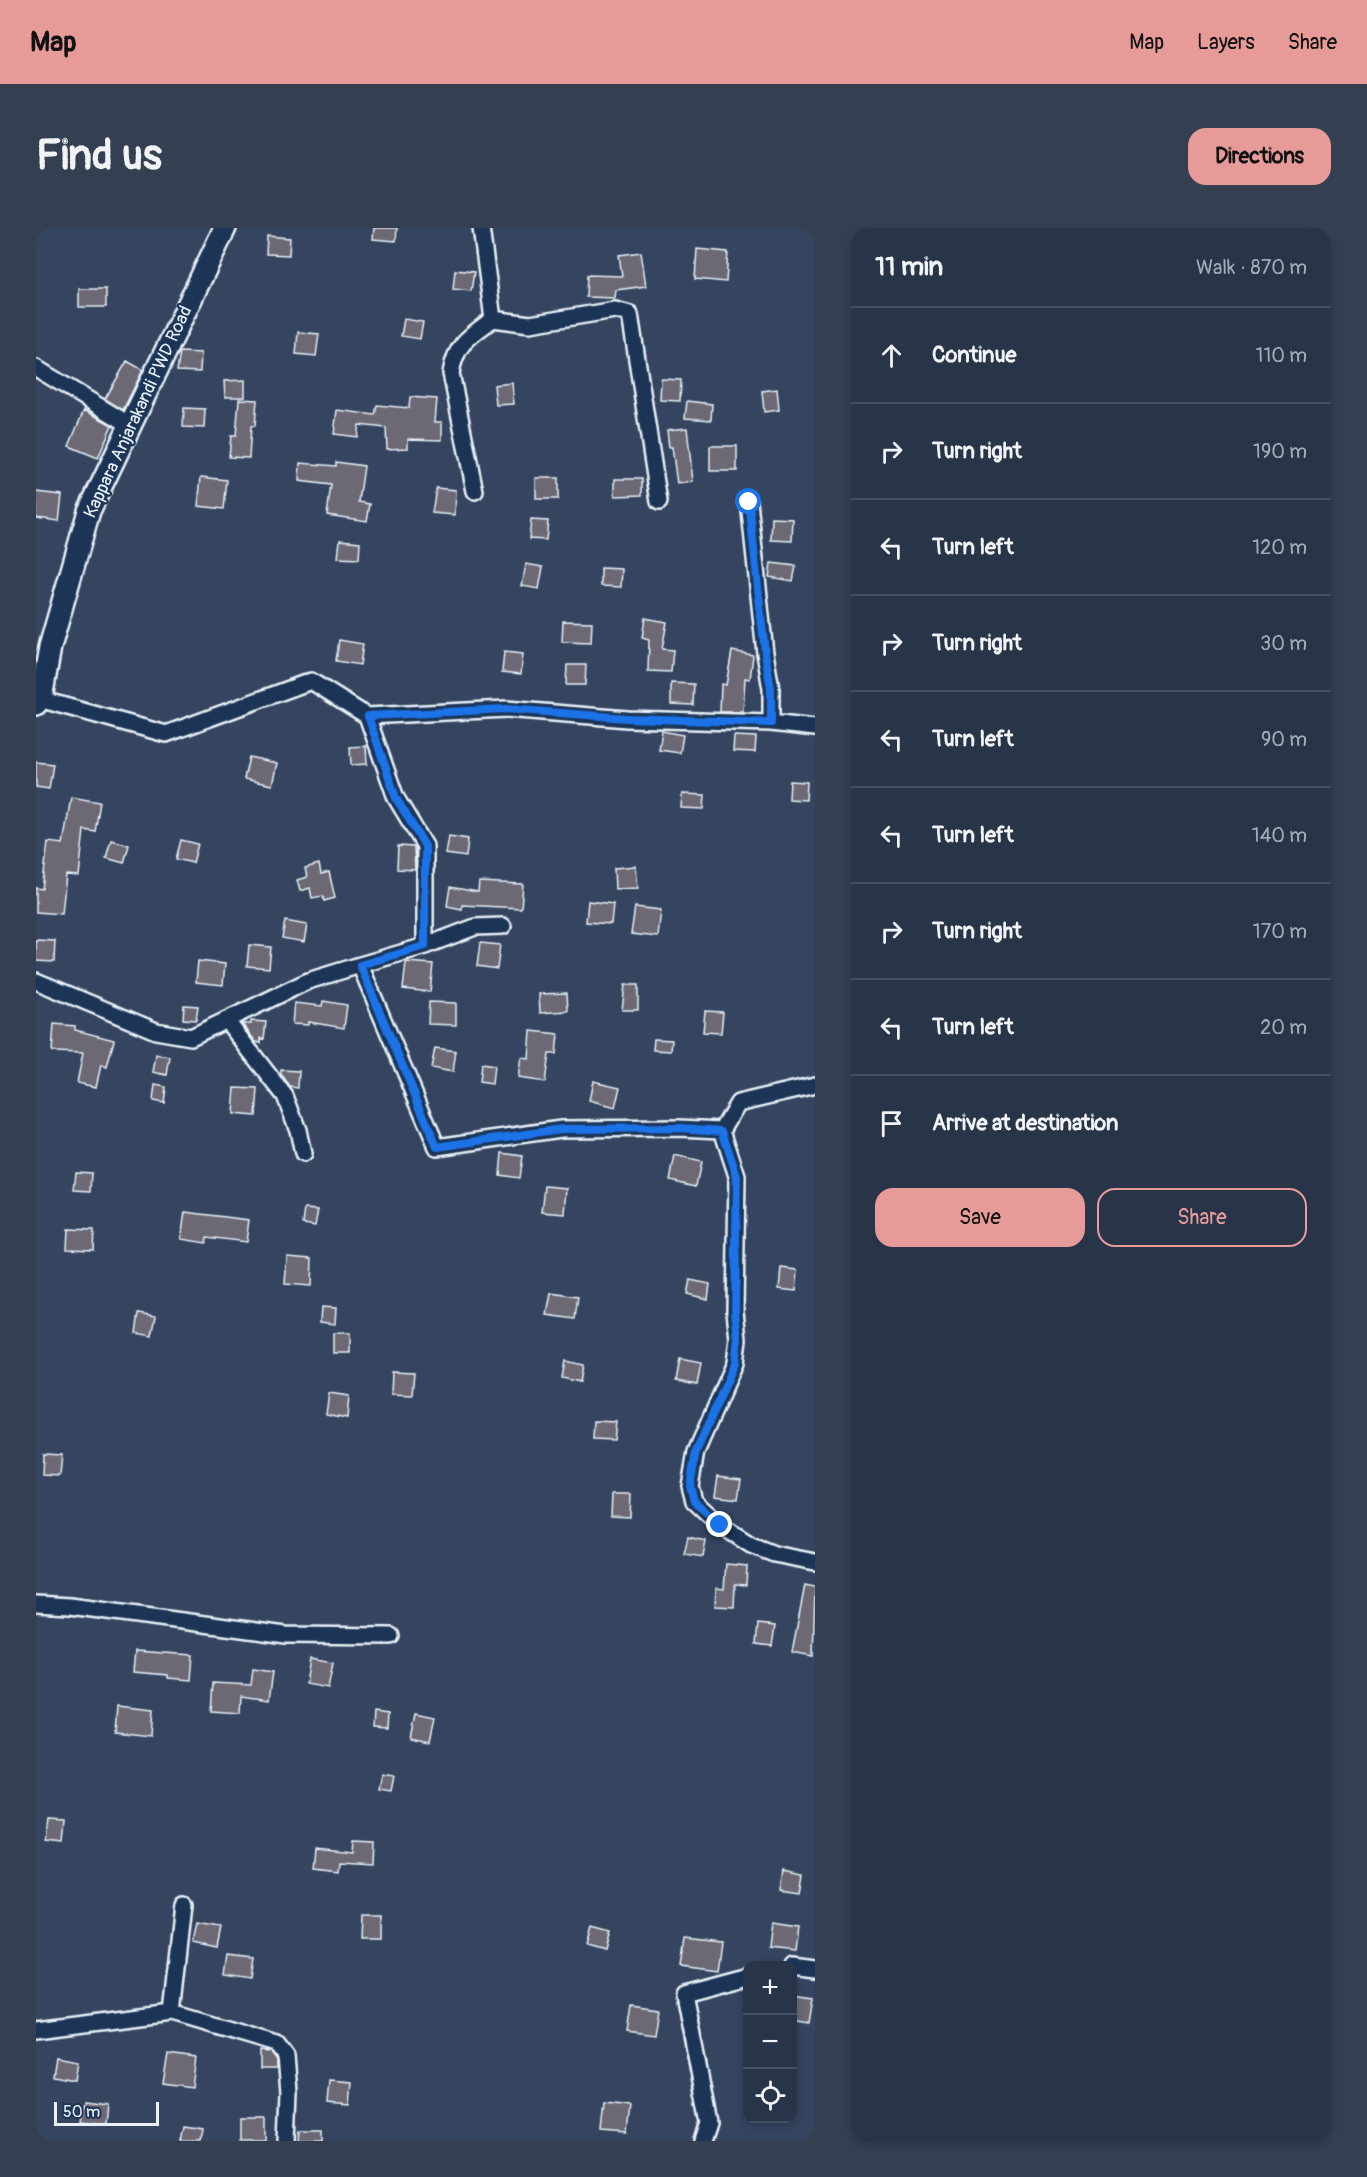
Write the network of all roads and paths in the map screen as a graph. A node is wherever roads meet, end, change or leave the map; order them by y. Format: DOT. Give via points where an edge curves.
graph roads {
  1 [pos="225,228"];
  2 [pos="481,228"];
  3 [pos="493,320"];
  4 [pos="36,368"];
  5 [pos="130,425"];
  6 [pos="475,491"];
  7 [pos="659,501"];
  8 [pos="749,502"];
  9 [pos="43,645"];
  10 [pos="37,701"];
  11 [pos="368,716"];
  12 [pos="771,723"];
  13 [pos="815,728"];
  14 [pos="502,926"];
  15 [pos="425,946"];
  16 [pos="360,965"];
  17 [pos="36,981"];
  18 [pos="226,1020"];
  19 [pos="815,1084"];
  20 [pos="722,1131"];
  21 [pos="303,1154"];
  22 [pos="815,1562"];
  23 [pos="36,1604"];
  24 [pos="391,1636"];
  25 [pos="184,1905"];
  26 [pos="797,1967"];
  27 [pos="815,1969"];
  28 [pos="743,1977"];
  29 [pos="172,2013"];
  30 [pos="36,2030"];
  31 [pos="287,2141"];
  32 [pos="704,2141"];
  1 -- 5 [label="main road, Kappara Anjarakandi PWD Road"];
  2 -- 3 [label="street"];
  3 -- 6 [label="street" via="464,341 451,373"];
  3 -- 7 [label="street" via="530,324 615,310 630,314"];
  4 -- 5 [label="street"];
  5 -- 9 [label="main road, Kappara Anjarakandi PWD Road" via="89,511"];
  8 -- 12 [label="street" via="771,689"];
  9 -- 10 [label="main road, Kappara Anjarakandi PWD Road" via="42,693"];
  10 -- 11 [label="street" via="166,734 311,681"];
  11 -- 12 [label="street" via="506,709"];
  11 -- 15 [label="street" via="396,798 425,846"];
  12 -- 13 [label="street"];
  14 -- 15 [label="street" via="475,927"];
  15 -- 16 [label="street"];
  16 -- 18 [label="street" via="308,981"];
  16 -- 20 [label="street" via="437,1147 561,1129"];
  17 -- 18 [label="street" via="156,1031 191,1037"];
  18 -- 21 [label="street" via="285,1096"];
  19 -- 20 [label="street" via="738,1103"];
  20 -- 22 [label="street" via="737,1176 738,1339 735,1363 696,1452 690,1486 694,1501 720,1525 751,1545"];
  23 -- 24 [label="street" via="286,1635"];
  25 -- 29 [label="street"];
  26 -- 27 [label="street"];
  28 -- 32 [label="street" via="684,1993 709,2123"];
  29 -- 30 [label="street"];
  29 -- 31 [label="street" via="276,2044 286,2056"];
}
